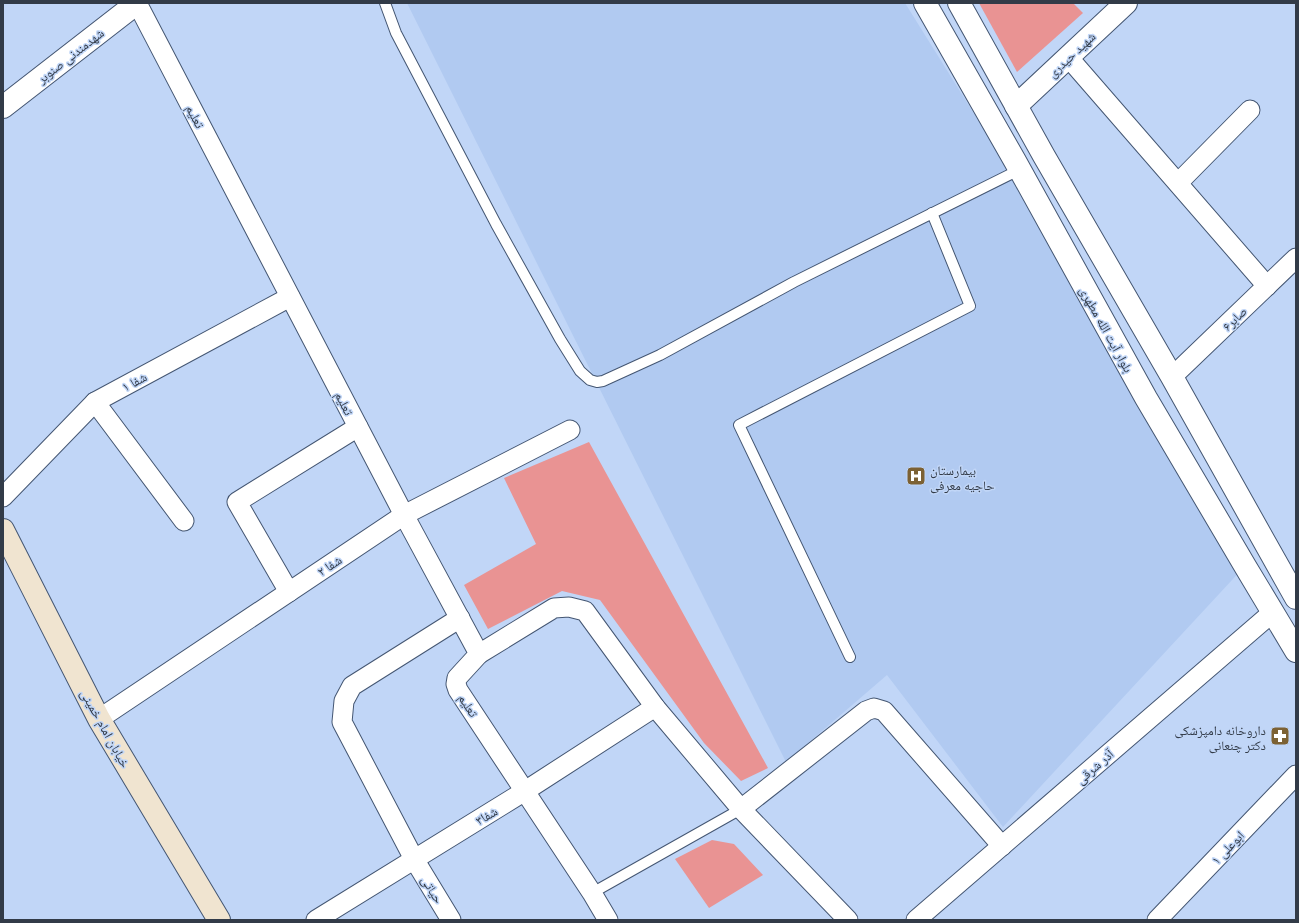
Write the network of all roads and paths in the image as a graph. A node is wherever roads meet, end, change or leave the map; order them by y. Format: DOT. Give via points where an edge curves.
graph roads {
  1 [pos="137,3"];
  2 [pos="385,3"];
  3 [pos="925,3"];
  4 [pos="958,3"];
  5 [pos="1126,3"];
  6 [pos="1068,57"];
  7 [pos="1016,106"];
  8 [pos="3,107"];
  9 [pos="1250,110"];
  10 [pos="1044,156"];
  11 [pos="1019,170"];
  12 [pos="1178,183"];
  13 [pos="932,213"];
  14 [pos="1296,258"];
  15 [pos="1267,286"];
  16 [pos="290,297"];
  17 [pos="1172,377"];
  18 [pos="1146,398"];
  19 [pos="95,402"];
  20 [pos="358,427"];
  21 [pos="570,430"];
  22 [pos="3,497"];
  23 [pos="404,515"];
  24 [pos="184,521"];
  25 [pos="3,530"];
  26 [pos="289,592"];
  27 [pos="1296,598"];
  28 [pos="1273,612"];
  29 [pos="460,618"];
  30 [pos="1296,651"];
  31 [pos="479,654"];
  32 [pos="850,657"];
  33 [pos="654,707"];
  34 [pos="99,719"];
  35 [pos="1296,775"];
  36 [pos="525,791"];
  37 [pos="741,809"];
  38 [pos="1002,846"];
  39 [pos="414,859"];
  40 [pos="592,893"];
  41 [pos="220,920"];
  42 [pos="316,920"];
  43 [pos="451,920"];
  44 [pos="608,920"];
  45 [pos="848,920"];
  46 [pos="916,920"];
  47 [pos="1157,920"];
  1 -- 8 [label="street, شهدمندنی صنوبر"];
  1 -- 16 [label="street, تعلیم"];
  2 -- 13 [label="lane" via="396,33 496,224 560,339 580,371 590,380 603,381 660,355 794,282"];
  3 -- 11 [label="street, بلوار آیت الله مطهری"];
  4 -- 7 [label="street"];
  5 -- 6 [label="street, شهید حیدری"];
  6 -- 7 [label="street, شهید حیدری"];
  6 -- 12 [label="street"];
  7 -- 10 [label="street"];
  9 -- 12 [label="street"];
  10 -- 11 [label="street"];
  10 -- 17 [label="street"];
  11 -- 13 [label="lane"];
  11 -- 18 [label="street, بلوار آیت الله مطهری"];
  12 -- 15 [label="street"];
  13 -- 32 [label="lane" via="970,306 739,426"];
  14 -- 15 [label="street, صابر۶"];
  15 -- 17 [label="street, صابر۶"];
  16 -- 19 [label="street, شفا ۱"];
  16 -- 20 [label="street, تعلیم"];
  17 -- 18 [label="street"];
  17 -- 27 [label="street"];
  18 -- 28 [label="street, بلوار آیت الله مطهری"];
  19 -- 22 [label="street, شفا ۱"];
  19 -- 24 [label="street"];
  20 -- 23 [label="street, تعلیم"];
  20 -- 26 [label="street" via="237,502"];
  21 -- 23 [label="street, شفا ۲"];
  23 -- 26 [label="street, شفا ۲"];
  23 -- 29 [label="street, تعلیم"];
  25 -- 34 [label="main road, خیابان امام خمینی"];
  26 -- 34 [label="street, شفا ۲"];
  28 -- 30 [label="street, بلوار آیت الله مطهری"];
  28 -- 38 [label="street, آذر شرقی"];
  29 -- 31 [label="street, تعلیم"];
  29 -- 39 [label="street, حیاتی" via="352,686 344,701 342,722"];
  31 -- 33 [label="street" via="554,608 569,607 585,611"];
  31 -- 36 [label="street, تعلیم" via="457,678 458,690"];
  33 -- 36 [label="street, شفا۳"];
  33 -- 37 [label="street"];
  34 -- 41 [label="main road, خیابان امام خمینی"];
  35 -- 47 [label="street, ابوعلی ۱"];
  36 -- 39 [label="street, شفا۳"];
  36 -- 40 [label="street, تعلیم"];
  37 -- 38 [label="street" via="866,711 874,708 884,711"];
  37 -- 40 [label="lane"];
  37 -- 45 [label="street"];
  38 -- 46 [label="street, آذر شرقی"];
  39 -- 42 [label="street, شفا۳"];
  39 -- 43 [label="street, حیاتی"];
  40 -- 44 [label="street, تعلیم"];
}
